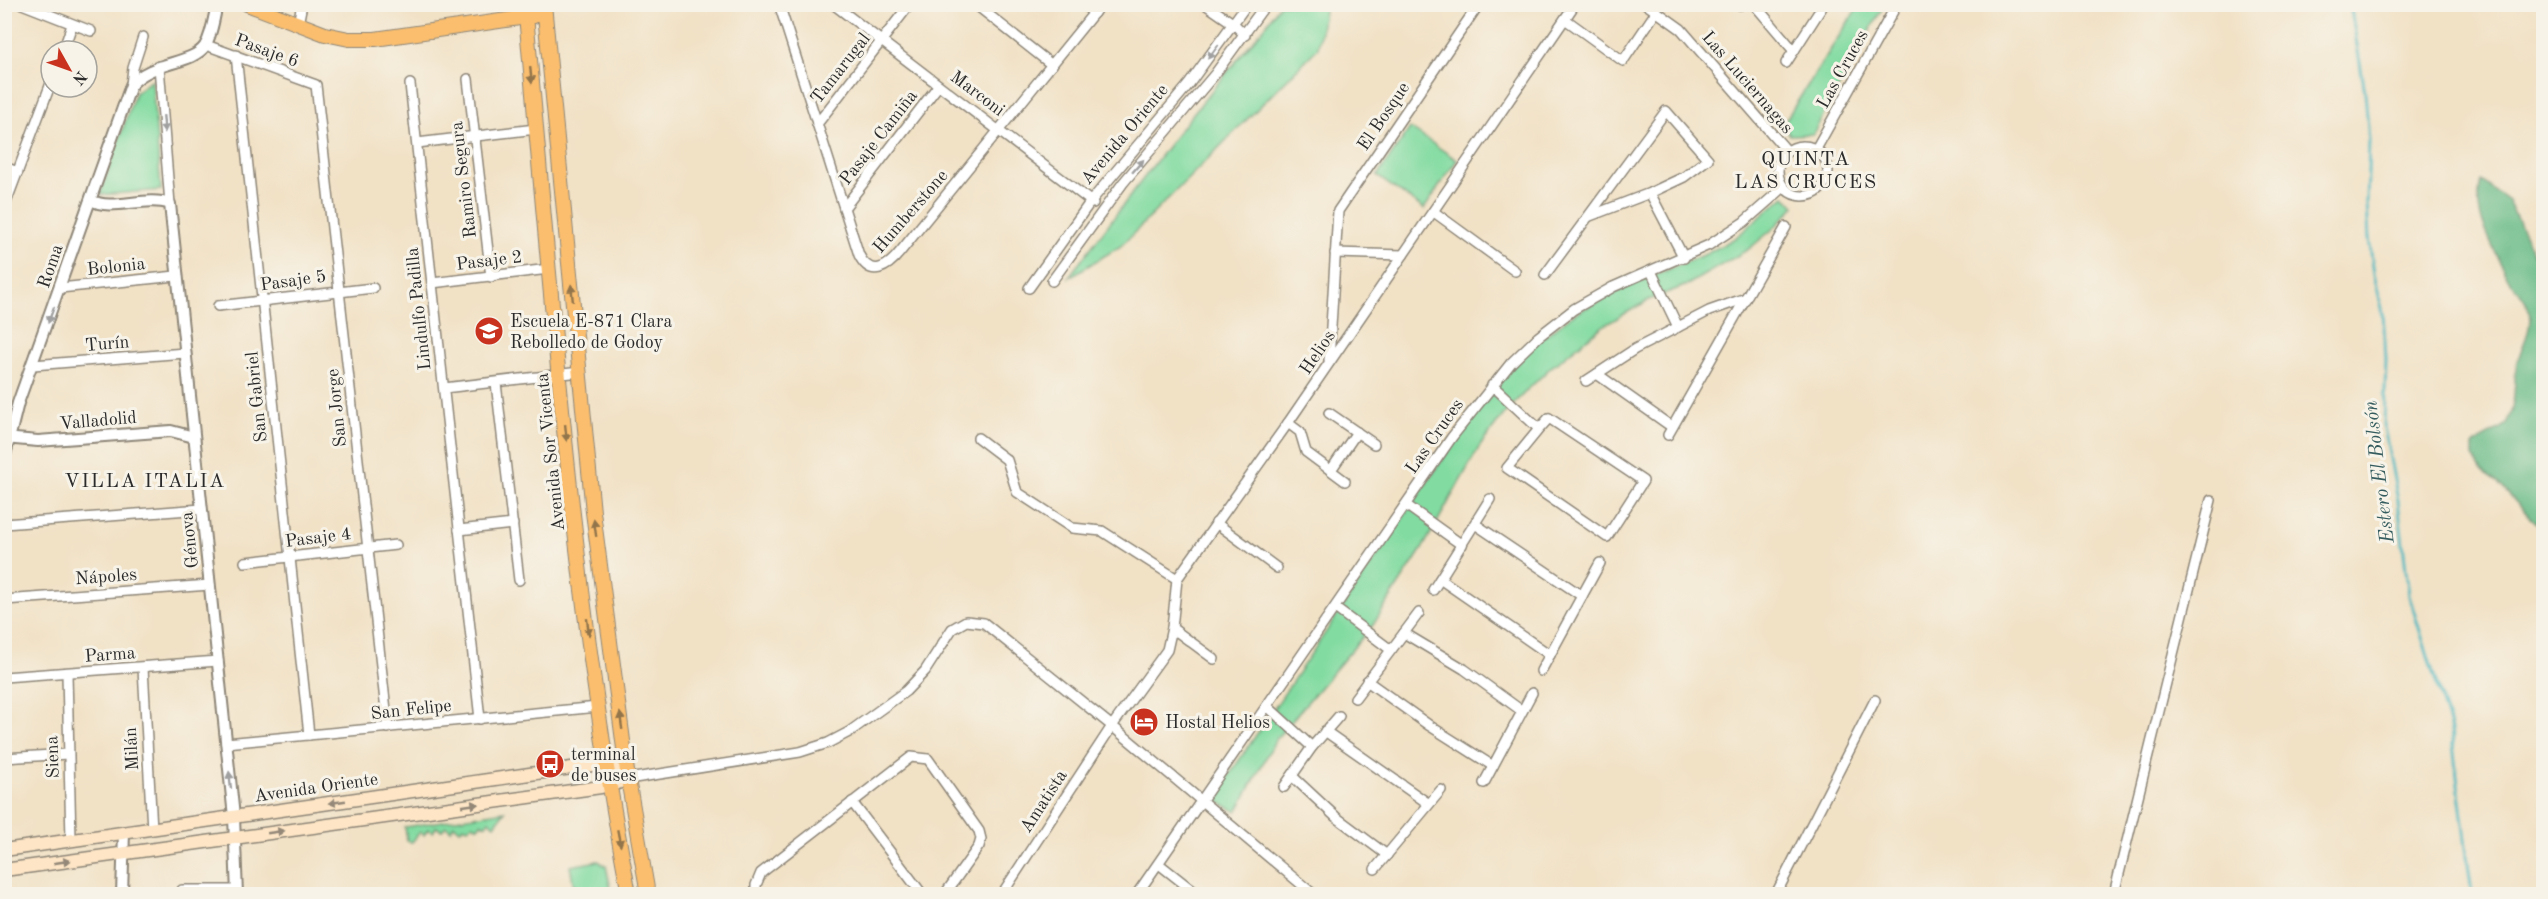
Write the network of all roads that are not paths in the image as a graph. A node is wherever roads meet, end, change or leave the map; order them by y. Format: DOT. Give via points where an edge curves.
graph roads {
  1 [pos="22,4"];
  2 [pos="217,4"];
  3 [pos="247,4"];
  4 [pos="302,4"];
  5 [pos="779,4"];
  6 [pos="833,4"];
  7 [pos="910,4"];
  8 [pos="975,4"];
  9 [pos="1083,4"];
  10 [pos="1101,4"];
  11 [pos="1205,4"];
  12 [pos="1247,4"];
  13 [pos="1266,4"];
  14 [pos="1479,4"];
  15 [pos="1575,4"];
  16 [pos="1646,4"];
  17 [pos="1754,4"];
  18 [pos="1824,4"];
  19 [pos="1897,4"];
  20 [pos="544,9"];
  21 [pos="525,11"];
  22 [pos="1656,12"];
  23 [pos="1094,13"];
  24 [pos="1565,19"];
  25 [pos="298,24"];
  26 [pos="1234,24"];
  27 [pos="72,25"];
  28 [pos="91,31"];
  29 [pos="1245,35"];
  30 [pos="143,37"];
  31 [pos="67,39"];
  32 [pos="881,42"];
  33 [pos="206,45"];
  34 [pos="1794,51"];
  35 [pos="236,55"];
  36 [pos="1786,63"];
  37 [pos="1052,65"];
  38 [pos="159,66"];
  39 [pos="468,79"];
  40 [pos="410,84"];
  41 [pos="131,85"];
  42 [pos="316,85"];
  43 [pos="938,86"];
  44 [pos="45,99"];
  45 [pos="817,124"];
  46 [pos="536,129"];
  47 [pos="998,132"];
  48 [pos="475,137"];
  49 [pos="417,143"];
  50 [pos="1816,149"];
  51 [pos="1787,151"];
  52 [pos="4,167"];
  53 [pos="18,172"];
  54 [pos="1784,187"];
  55 [pos="1650,194"];
  56 [pos="91,200"];
  57 [pos="1091,201"];
  58 [pos="170,204"];
  59 [pos="4,208"];
  60 [pos="844,208"];
  61 [pos="1101,211"];
  62 [pos="1434,212"];
  63 [pos="1589,216"];
  64 [pos="1786,227"];
  65 [pos="1335,254"];
  66 [pos="1403,255"];
  67 [pos="1684,258"];
  68 [pos="549,269"];
  69 [pos="1515,271"];
  70 [pos="1651,271"];
  71 [pos="176,276"];
  72 [pos="1545,276"];
  73 [pos="491,277"];
  74 [pos="1052,281"];
  75 [pos="432,282"];
  76 [pos="60,288"];
  77 [pos="373,288"];
  78 [pos="1029,288"];
  79 [pos="339,290"];
  80 [pos="1746,298"];
  81 [pos="262,301"];
  82 [pos="218,306"];
  83 [pos="1678,327"];
  84 [pos="185,353"];
  85 [pos="1329,362"];
  86 [pos="33,365"];
  87 [pos="579,372"];
  88 [pos="1597,374"];
  89 [pos="560,375"];
  90 [pos="1586,381"];
  91 [pos="496,383"];
  92 [pos="1492,386"];
  93 [pos="444,388"];
  94 [pos="1329,413"];
  95 [pos="1288,423"];
  96 [pos="1539,429"];
  97 [pos="1357,432"];
  98 [pos="194,437"];
  99 [pos="978,438"];
  100 [pos="6,439"];
  101 [pos="1374,444"];
  102 [pos="4,459"];
  103 [pos="1331,470"];
  104 [pos="1345,481"];
  105 [pos="1490,499"];
  106 [pos="2211,500"];
  107 [pos="1406,505"];
  108 [pos="202,509"];
  109 [pos="1216,523"];
  110 [pos="4,524"];
  111 [pos="513,524"];
  112 [pos="1475,524"];
  113 [pos="459,530"];
  114 [pos="396,545"];
  115 [pos="1462,545"];
  116 [pos="368,547"];
  117 [pos="290,557"];
  118 [pos="245,562"];
  119 [pos="1600,563"];
  120 [pos="1277,568"];
  121 [pos="1177,579"];
  122 [pos="1440,579"];
  123 [pos="519,580"];
  124 [pos="210,585"];
  125 [pos="1433,590"];
  126 [pos="1582,596"];
  127 [pos="4,600"];
  128 [pos="1335,608"];
  129 [pos="1419,613"];
  130 [pos="1172,628"];
  131 [pos="1404,633"];
  132 [pos="1391,650"];
  133 [pos="1550,655"];
  134 [pos="1214,659"];
  135 [pos="218,662"];
  136 [pos="143,668"];
  137 [pos="1541,671"];
  138 [pos="67,674"];
  139 [pos="4,677"];
  140 [pos="1367,681"];
  141 [pos="1532,693"];
  142 [pos="1355,698"];
  143 [pos="1875,700"];
  144 [pos="1267,706"];
  145 [pos="598,707"];
  146 [pos="1522,711"];
  147 [pos="1339,716"];
  148 [pos="480,719"];
  149 [pos="1112,726"];
  150 [pos="388,728"];
  151 [pos="1325,731"];
  152 [pos="309,735"];
  153 [pos="226,743"];
  154 [pos="1312,747"];
  155 [pos="68,754"];
  156 [pos="4,758"];
  157 [pos="606,763"];
  158 [pos="1493,766"];
  159 [pos="518,776"];
  160 [pos="1292,776"];
  161 [pos="628,779"];
  162 [pos="1484,783"];
  163 [pos="609,786"];
  164 [pos="1284,787"];
  165 [pos="1441,790"];
  166 [pos="395,794"];
  167 [pos="523,798"];
  168 [pos="1201,800"];
  169 [pos="852,802"];
  170 [pos="1429,804"];
  171 [pos="389,816"];
  172 [pos="234,817"];
  173 [pos="152,829"];
  174 [pos="124,832"];
  175 [pos="236,838"];
  176 [pos="71,840"];
  177 [pos="4,850"];
  178 [pos="124,853"];
  179 [pos="1387,855"];
  180 [pos="1158,864"];
  181 [pos="1375,869"];
  182 [pos="4,870"];
  183 [pos="182,890"];
  184 [pos="237,892"];
  185 [pos="122,894"];
  186 [pos="629,894"];
  187 [pos="648,894"];
  188 [pos="756,894"];
  189 [pos="922,894"];
  190 [pos="945,894"];
  191 [pos="1002,894"];
  192 [pos="1137,894"];
  193 [pos="1197,894"];
  194 [pos="1313,894"];
  195 [pos="1776,894"];
  196 [pos="2114,894"];
  1 -- 27 [label="street"];
  2 -- 33 [label="street"];
  3 -- 25 [label="main road"];
  4 -- 25 [label="street"];
  5 -- 45 [label="street, Humberstone"];
  6 -- 32 [label="street, Marconi"];
  7 -- 32 [label="street, Tamarugal"];
  8 -- 37 [label="street"];
  9 -- 23 [label="street"];
  10 -- 23 [label="street, Humberstone"];
  11 -- 26 [label="street"];
  12 -- 26 [label="street, Avenida Oriente"];
  13 -- 29 [label="street, Avenida Oriente"];
  14 -- 65 [label="street, El Bosque" via="1338,211"];
  15 -- 24 [label="street, Helios"];
  16 -- 22 [label="street, Las Luciernagas"];
  17 -- 34 [label="street"];
  18 -- 34 [label="street"];
  19 -- 50 [label="street, Las Cruces"];
  20 -- 21 [label="main road"];
  87 -- 20 [label="main road, Avenida Sor Vicenta, one-way"];
  21 -- 25 [label="main road" via="363,39 337,37"];
  21 -- 46 [label="main road, Avenida Sor Vicenta, one-way"];
  22 -- 24 [label="street" via="1623,61"];
  22 -- 51 [label="street, Las Luciernagas" via="1681,29"];
  23 -- 37 [label="street, Humberstone"];
  24 -- 62 [label="street, Helios"];
  26 -- 29 [label="street"];
  26 -- 57 [label="street, Avenida Oriente, one-way" via="1190,84"];
  27 -- 28 [label="street"];
  27 -- 31 [label="street"];
  61 -- 29 [label="street, Avenida Oriente, one-way"];
  30 -- 41 [label="street, Roma"];
  32 -- 43 [label="street, Marconi"];
  32 -- 45 [label="street, Tamarugal"];
  33 -- 35 [label="street, Pasaje 6"];
  33 -- 38 [label="street" via="193,55"];
  34 -- 36 [label="street"];
  35 -- 42 [label="street, Pasaje 6"];
  35 -- 81 [label="street, San Gabriel"];
  37 -- 47 [label="street, Humberstone"];
  38 -- 41 [label="street" via="143,73"];
  38 -- 58 [label="street, Génova, one-way"];
  39 -- 48 [label="street, Ramiro Segura"];
  40 -- 49 [label="street, Lindulfo Padilla"];
  41 -- 56 [label="street, Roma"];
  42 -- 79 [label="street, San Jorge"];
  43 -- 47 [label="street, Marconi"];
  43 -- 60 [label="street, Pasaje Camiña"];
  44 -- 53 [label="street"];
  45 -- 60 [label="street, Humberstone"];
  46 -- 48 [label="street"];
  46 -- 68 [label="main road, Avenida Sor Vicenta"];
  47 -- 57 [label="street, Marconi"];
  47 -- 60 [label="street, Humberstone" via="889,266 874,268 861,260"];
  48 -- 49 [label="street"];
  48 -- 73 [label="street, Ramiro Segura"];
  49 -- 75 [label="street, Lindulfo Padilla"];
  50 -- 51 [label="street" via="1801,146"];
  50 -- 54 [label="street" via="1829,166 1823,188 1803,197"];
  51 -- 54 [label="street" via="1778,172"];
  52 -- 53 [label="street"];
  53 -- 59 [label="street"];
  54 -- 67 [label="street, Las Cruces" via="1744,222"];
  55 -- 63 [label="street"];
  55 -- 63 [label="street" via="1684,177 1708,159 1666,111"];
  55 -- 67 [label="street"];
  56 -- 58 [label="street" via="101,204 157,200"];
  56 -- 76 [label="street, Roma"];
  57 -- 61 [label="street, Marconi"];
  57 -- 78 [label="street, Avenida Oriente"];
  58 -- 71 [label="street, Génova"];
  61 -- 74 [label="street, Avenida Oriente"];
  62 -- 66 [label="street, Helios"];
  62 -- 69 [label="street"];
  63 -- 72 [label="street"];
  64 -- 80 [label="street"];
  65 -- 66 [label="street"];
  65 -- 85 [label="street, El Bosque"];
  66 -- 85 [label="street, Helios"];
  67 -- 70 [label="street, Las Cruces"];
  68 -- 73 [label="street, Pasaje 2"];
  68 -- 89 [label="main road, Avenida Sor Vicenta"];
  70 -- 83 [label="street"];
  70 -- 92 [label="street, Las Cruces" via="1593,297 1555,322"];
  71 -- 76 [label="street, Bolonia"];
  71 -- 84 [label="street, Génova"];
  73 -- 75 [label="street, Pasaje 2"];
  75 -- 93 [label="street, Lindulfo Padilla"];
  76 -- 86 [label="street, Roma, one-way"];
  77 -- 79 [label="street, Pasaje 5"];
  79 -- 81 [label="street, Pasaje 5"];
  79 -- 116 [label="street, San Jorge"];
  80 -- 83 [label="street"];
  80 -- 88 [label="street" via="1670,431"];
  81 -- 82 [label="street, Pasaje 5"];
  81 -- 117 [label="street, San Gabriel"];
  83 -- 88 [label="street"];
  84 -- 86 [label="street, Turín"];
  84 -- 98 [label="street, Génova"];
  85 -- 95 [label="street, Helios"];
  86 -- 100 [label="street, Roma"];
  87 -- 89 [label="street"];
  161 -- 87 [label="main road, Avenida Sor Vicenta, one-way"];
  88 -- 90 [label="street"];
  89 -- 91 [label="street"];
  89 -- 145 [label="main road, Avenida Sor Vicenta, one-way"];
  91 -- 93 [label="street"];
  91 -- 111 [label="street"];
  92 -- 96 [label="street"];
  92 -- 107 [label="street, Las Cruces"];
  93 -- 113 [label="street, Lindulfo Padilla"];
  94 -- 97 [label="street"];
  95 -- 103 [label="street" via="1300,432 1306,452"];
  95 -- 109 [label="street, Helios"];
  96 -- 96 [label="street" via="1507,468 1607,537 1643,481 1549,418"];
  97 -- 101 [label="street"];
  97 -- 103 [label="street"];
  98 -- 100 [label="street, Valladolid" via="171,431 38,441"];
  98 -- 108 [label="street, Génova"];
  99 -- 121 [label="street" via="1007,459 1017,492 1072,528 1102,531"];
  100 -- 102 [label="street, Roma"];
  103 -- 104 [label="street"];
  105 -- 112 [label="street"];
  106 -- 196 [label="street"];
  107 -- 115 [label="street"];
  107 -- 128 [label="street, Las Cruces"];
  108 -- 110 [label="street"];
  108 -- 124 [label="street, Génova"];
  109 -- 120 [label="street"];
  109 -- 121 [label="street, Helios"];
  111 -- 113 [label="street"];
  111 -- 123 [label="street"];
  112 -- 115 [label="street"];
  112 -- 126 [label="street"];
  113 -- 148 [label="street, Lindulfo Padilla"];
  114 -- 116 [label="street, Pasaje 4"];
  115 -- 122 [label="street"];
  116 -- 117 [label="street, Pasaje 4"];
  116 -- 150 [label="street, San Jorge"];
  117 -- 118 [label="street, Pasaje 4"];
  117 -- 152 [label="street, San Gabriel"];
  119 -- 126 [label="street"];
  121 -- 130 [label="street, Helios"];
  122 -- 125 [label="street"];
  122 -- 133 [label="street"];
  124 -- 127 [label="street, Nápoles"];
  124 -- 135 [label="street, Génova"];
  126 -- 133 [label="street"];
  128 -- 132 [label="street"];
  128 -- 144 [label="street, Las Cruces"];
  129 -- 131 [label="street"];
  130 -- 134 [label="street"];
  130 -- 149 [label="street, Helios" via="1167,650"];
  131 -- 132 [label="street"];
  131 -- 146 [label="street" via="1464,669"];
  132 -- 140 [label="street"];
  133 -- 137 [label="street"];
  135 -- 136 [label="street, Parma"];
  135 -- 153 [label="street, Génova"];
  136 -- 138 [label="street, Parma"];
  136 -- 173 [label="street, Milán"];
  138 -- 139 [label="street, Parma"];
  138 -- 155 [label="street, Siena"];
  140 -- 142 [label="street"];
  140 -- 158 [label="street"];
  141 -- 146 [label="street"];
  143 -- 195 [label="street"];
  144 -- 154 [label="street"];
  144 -- 168 [label="street, Las Cruces"];
  145 -- 148 [label="street, San Felipe"];
  145 -- 157 [label="main road, Avenida Sor Vicenta"];
  146 -- 158 [label="street"];
  147 -- 151 [label="street"];
  148 -- 150 [label="street, San Felipe"];
  149 -- 161 [label="street" via="984,623 966,621 946,637 917,680 839,738 800,752"];
  149 -- 168 [label="street"];
  149 -- 191 [label="street, Amatista"];
  150 -- 152 [label="street, San Felipe"];
  151 -- 154 [label="street"];
  151 -- 170 [label="street"];
  152 -- 153 [label="street, San Felipe"];
  172 -- 153 [label="street, Génova, one-way"];
  154 -- 160 [label="street"];
  155 -- 156 [label="street"];
  155 -- 176 [label="street, Siena"];
  157 -- 159 [label="main road, Avenida Oriente"];
  157 -- 161 [label="main road"];
  157 -- 163 [label="main road, Avenida Sor Vicenta"];
  158 -- 162 [label="street"];
  159 -- 166 [label="main road, Avenida Oriente"];
  159 -- 167 [label="main road"];
  160 -- 164 [label="street"];
  160 -- 179 [label="street" via="1336,817"];
  161 -- 163 [label="main road"];
  161 -- 187 [label="main road, Avenida Sor Vicenta"];
  163 -- 167 [label="main road"];
  163 -- 186 [label="main road, Avenida Sor Vicenta, one-way"];
  165 -- 170 [label="street"];
  166 -- 171 [label="main road" via="388,800"];
  166 -- 172 [label="main road, Avenida Oriente, one-way"];
  171 -- 167 [label="main road, one-way"];
  168 -- 180 [label="street, Las Cruces"];
  168 -- 194 [label="street"];
  169 -- 188 [label="street" via="761,873"];
  169 -- 189 [label="street"];
  169 -- 190 [label="street" via="911,757 928,759 981,839"];
  170 -- 179 [label="street"];
  175 -- 171 [label="main road, one-way"];
  172 -- 173 [label="main road, Avenida Oriente"];
  172 -- 175 [label="street, Génova"];
  173 -- 174 [label="main road, Avenida Oriente"];
  174 -- 176 [label="main road, Avenida Oriente"];
  174 -- 178 [label="street"];
  175 -- 178 [label="main road"];
  175 -- 184 [label="street, Génova"];
  176 -- 177 [label="main road, Avenida Oriente"];
  182 -- 178 [label="main road, one-way"];
  178 -- 185 [label="street"];
  179 -- 181 [label="street"];
  180 -- 192 [label="street, Las Cruces"];
  180 -- 193 [label="street"];
  183 -- 184 [label="street"];
}
